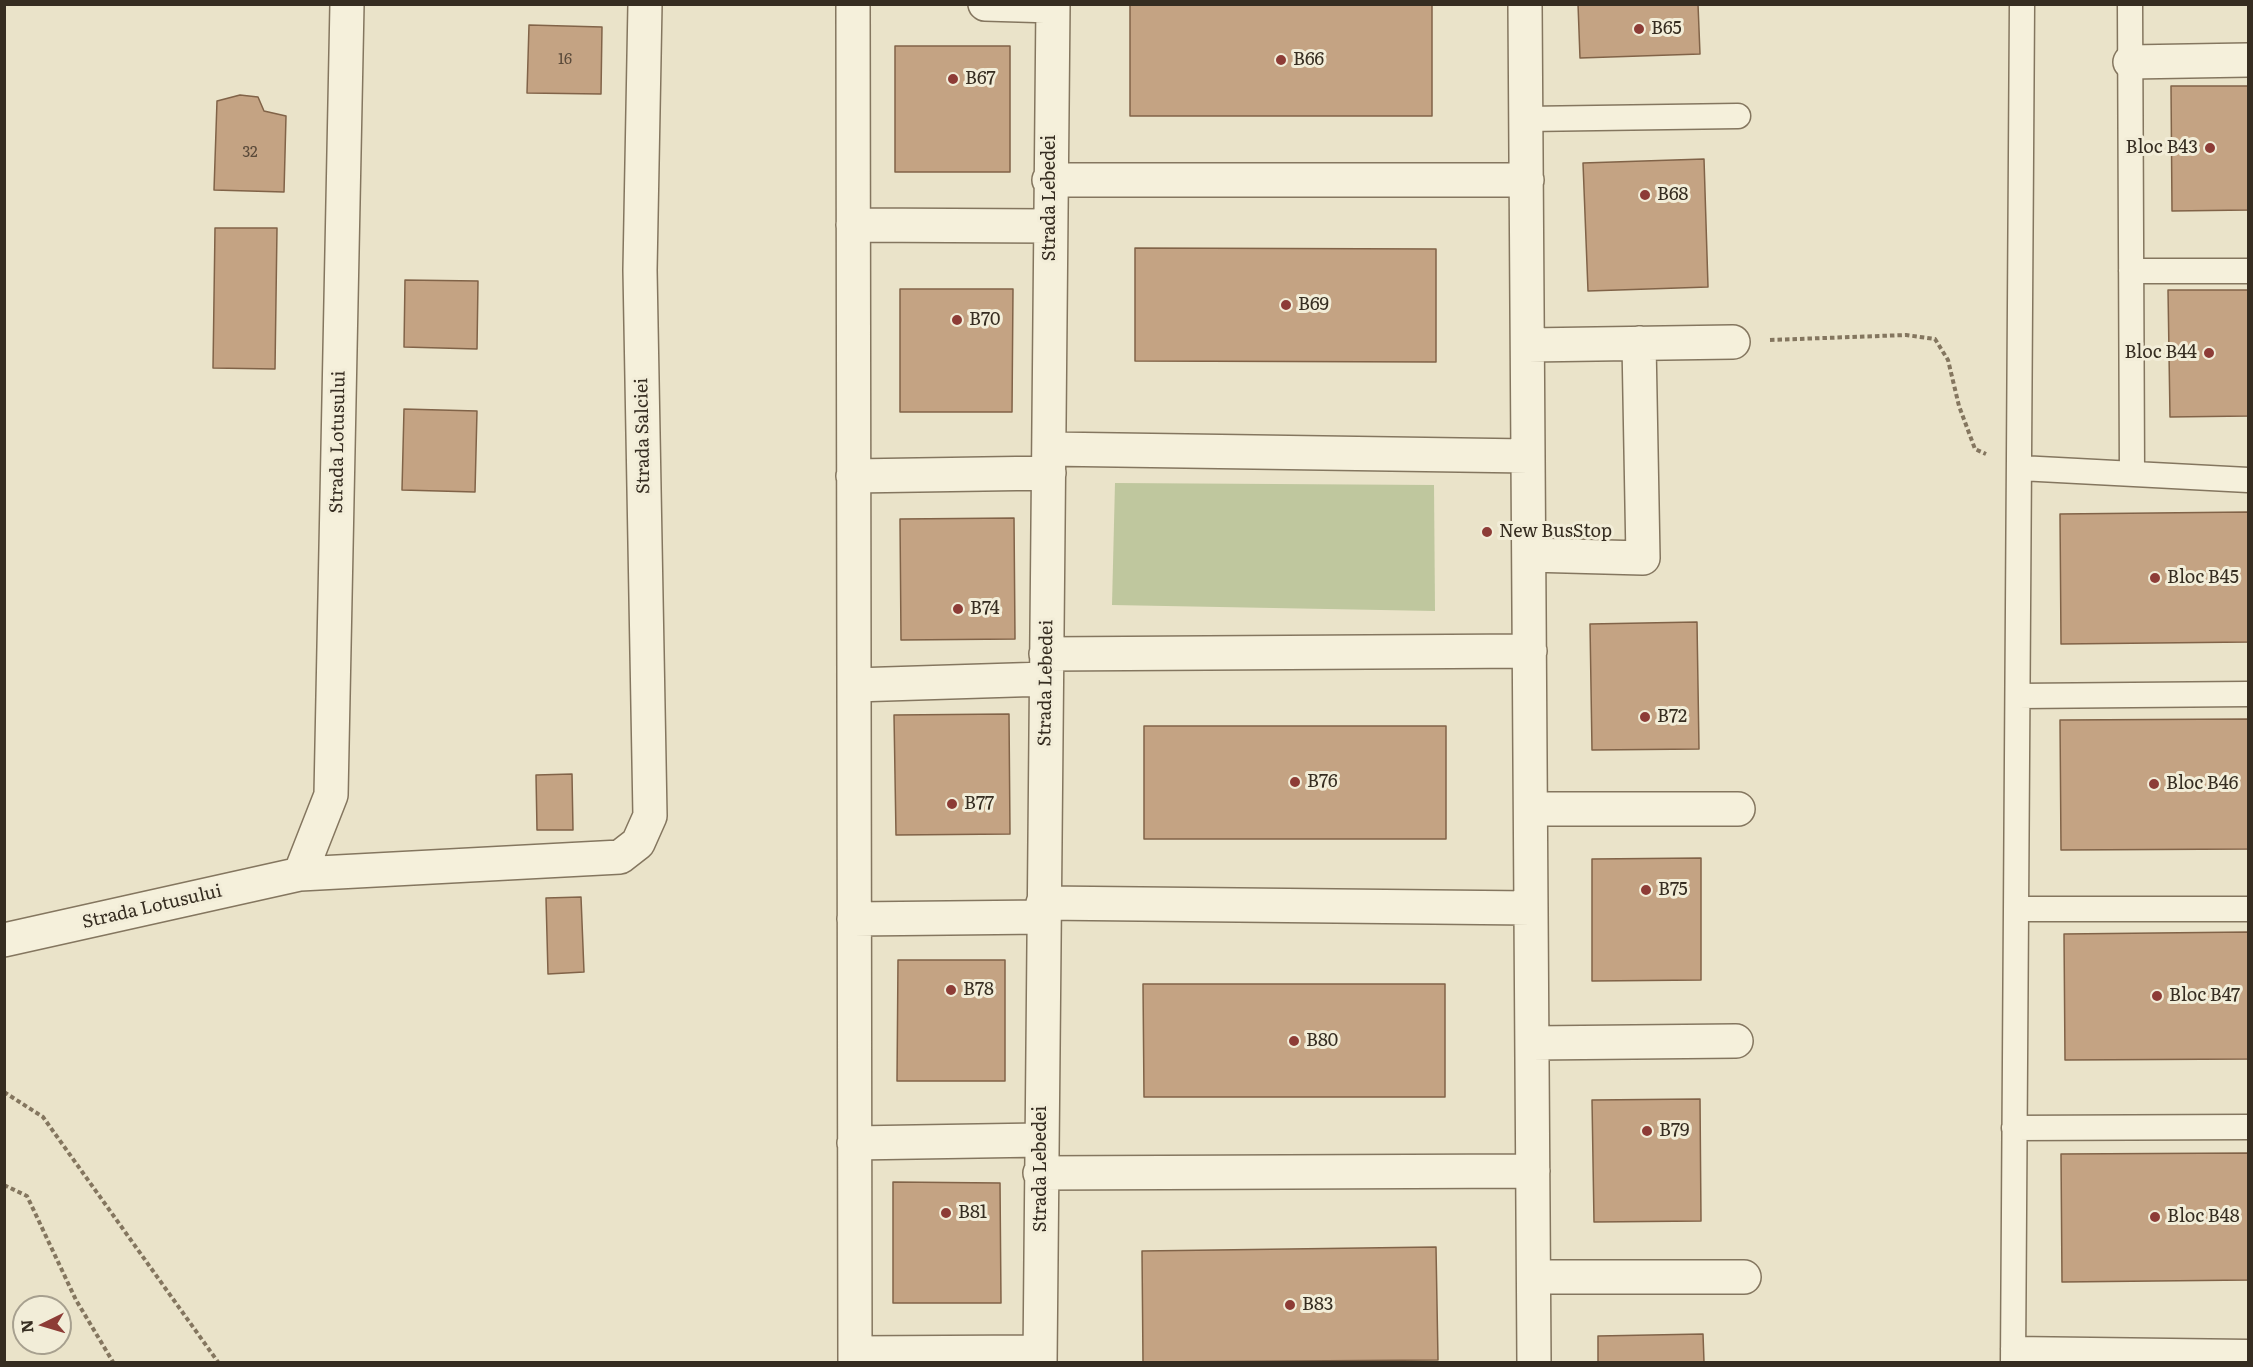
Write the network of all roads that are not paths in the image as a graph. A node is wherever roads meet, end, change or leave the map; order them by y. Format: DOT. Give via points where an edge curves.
graph roads {
  1 [pos="347,4"];
  2 [pos="645,4"];
  3 [pos="853,4"];
  4 [pos="985,4"];
  5 [pos="1525,4"];
  6 [pos="2022,4"];
  7 [pos="2130,4"];
  8 [pos="1053,5"];
  9 [pos="2248,60"];
  10 [pos="2130,62"];
  11 [pos="1738,116"];
  12 [pos="1526,119"];
  13 [pos="1049,180"];
  14 [pos="1527,180"];
  15 [pos="853,225"];
  16 [pos="1049,226"];
  17 [pos="2131,271"];
  18 [pos="2248,271"];
  19 [pos="1733,342"];
  20 [pos="1639,343"];
  21 [pos="1528,345"];
  22 [pos="1528,456"];
  23 [pos="1049,461"];
  24 [pos="2020,468"];
  25 [pos="2132,474"];
  26 [pos="853,476"];
  27 [pos="2248,480"];
  28 [pos="1529,555"];
  29 [pos="1530,651"];
  30 [pos="1046,666"];
  31 [pos="854,685"];
  32 [pos="2248,694"];
  33 [pos="2018,696"];
  34 [pos="1531,809"];
  35 [pos="1738,809"];
  36 [pos="620,857"];
  37 [pos="300,874"];
  38 [pos="1531,908"];
  39 [pos="2016,909"];
  40 [pos="2248,909"];
  41 [pos="1043,910"];
  42 [pos="854,919"];
  43 [pos="4,940"];
  44 [pos="1736,1041"];
  45 [pos="1532,1042"];
  46 [pos="2248,1127"];
  47 [pos="2014,1128"];
  48 [pos="1040,1140"];
  49 [pos="854,1143"];
  50 [pos="1533,1171"];
  51 [pos="1040,1173"];
  52 [pos="1744,1276"];
  53 [pos="1534,1277"];
  54 [pos="2248,1352"];
  55 [pos="2013,1356"];
  56 [pos="1040,1357"];
  57 [pos="855,1358"];
  58 [pos="1534,1362"];
  1 -- 37 [label="street, Strada Lotusului" via="331,795"];
  2 -- 36 [label="street, Strada Salciei" via="640,270 650,816 638,843"];
  3 -- 15 [label="street"];
  4 -- 8 [label="street"];
  5 -- 12 [label="street"];
  6 -- 24 [label="lane"];
  7 -- 10 [label="lane"];
  8 -- 13 [label="street, Strada Lebedei"];
  9 -- 10 [label="street"];
  10 -- 17 [label="lane"];
  11 -- 12 [label="lane"];
  12 -- 14 [label="street"];
  13 -- 14 [label="street"];
  13 -- 16 [label="street, Strada Lebedei"];
  14 -- 21 [label="street"];
  15 -- 16 [label="street"];
  15 -- 26 [label="street"];
  16 -- 23 [label="street, Strada Lebedei"];
  17 -- 18 [label="lane"];
  17 -- 25 [label="lane"];
  19 -- 20 [label="street"];
  20 -- 21 [label="street"];
  20 -- 28 [label="street" via="1644,558"];
  21 -- 22 [label="street"];
  22 -- 23 [label="street"];
  22 -- 28 [label="street"];
  23 -- 26 [label="street"];
  23 -- 30 [label="street, Strada Lebedei"];
  24 -- 25 [label="lane"];
  24 -- 33 [label="lane"];
  25 -- 27 [label="lane"];
  26 -- 31 [label="street"];
  28 -- 29 [label="street"];
  29 -- 30 [label="street"];
  29 -- 34 [label="street"];
  30 -- 31 [label="street"];
  30 -- 41 [label="street, Strada Lebedei"];
  31 -- 42 [label="street"];
  32 -- 33 [label="lane"];
  33 -- 39 [label="lane"];
  34 -- 35 [label="street"];
  34 -- 38 [label="street"];
  36 -- 37 [label="street, Strada Lotusului"];
  37 -- 43 [label="street, Strada Lotusului"];
  38 -- 41 [label="street"];
  38 -- 45 [label="street"];
  39 -- 40 [label="lane"];
  39 -- 47 [label="lane"];
  41 -- 42 [label="street"];
  41 -- 48 [label="street, Strada Lebedei"];
  42 -- 49 [label="street"];
  44 -- 45 [label="street"];
  45 -- 50 [label="street"];
  46 -- 47 [label="lane"];
  47 -- 55 [label="lane"];
  48 -- 49 [label="street"];
  48 -- 51 [label="street, Strada Lebedei"];
  49 -- 57 [label="street"];
  50 -- 51 [label="street"];
  50 -- 53 [label="street"];
  51 -- 56 [label="street, Strada Lebedei"];
  52 -- 53 [label="street"];
  53 -- 58 [label="street"];
  54 -- 55 [label="lane"];
  56 -- 57 [label="street"];
}
